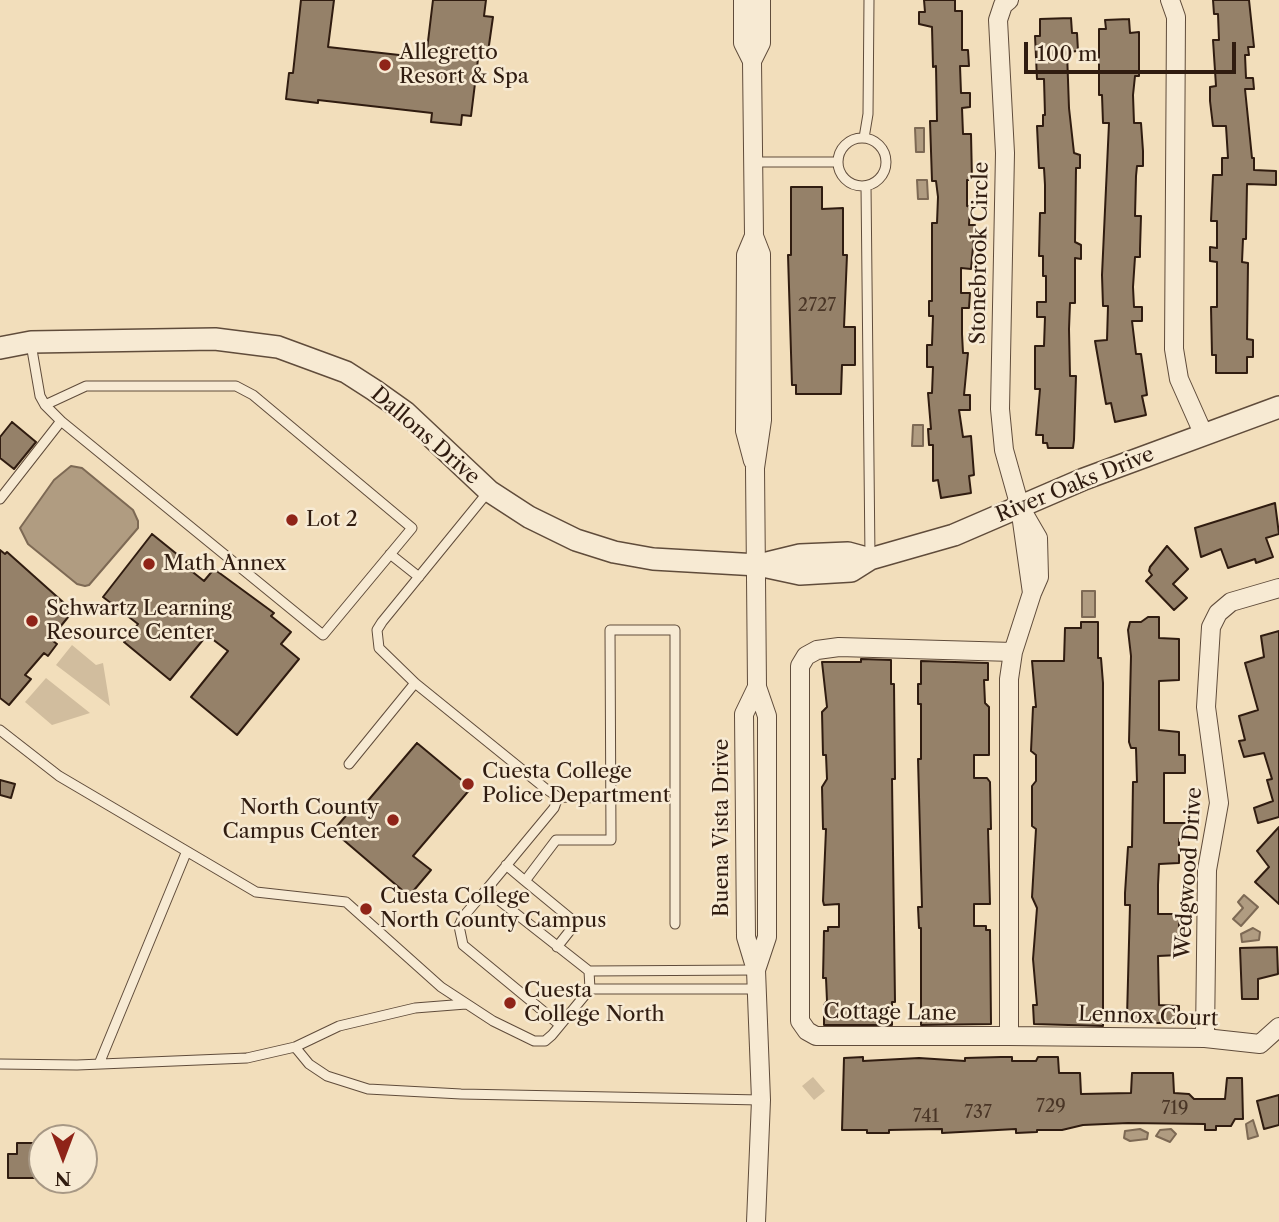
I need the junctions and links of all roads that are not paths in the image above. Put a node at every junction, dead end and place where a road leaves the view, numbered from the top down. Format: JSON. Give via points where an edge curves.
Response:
{"nodes":[{"id":1,"x":743,"y":0,"type":"edge"},
{"id":2,"x":761,"y":0,"type":"edge"},
{"id":3,"x":869,"y":0,"type":"edge"},
{"id":4,"x":1009,"y":0,"type":"edge"},
{"id":5,"x":1170,"y":0,"type":"edge"},
{"id":6,"x":752,"y":61,"type":"junction"},
{"id":7,"x":864,"y":138,"type":"junction"},
{"id":8,"x":754,"y":162,"type":"junction"},
{"id":9,"x":838,"y":162,"type":"junction"},
{"id":10,"x":866,"y":186,"type":"junction"},
{"id":11,"x":31,"y":342,"type":"junction"},
{"id":12,"x":0,"y":348,"type":"edge"},
{"id":13,"x":45,"y":405,"type":"junction"},
{"id":14,"x":1279,"y":407,"type":"edge"},
{"id":15,"x":61,"y":421,"type":"junction"},
{"id":16,"x":1203,"y":433,"type":"junction"},
{"id":17,"x":489,"y":491,"type":"junction"},
{"id":18,"x":0,"y":499,"type":"edge"},
{"id":19,"x":1020,"y":507,"type":"junction"},
{"id":20,"x":390,"y":554,"type":"junction"},
{"id":21,"x":870,"y":559,"type":"junction"},
{"id":22,"x":758,"y":565,"type":"junction"},
{"id":23,"x":419,"y":577,"type":"junction"},
{"id":24,"x":1279,"y":588,"type":"edge"},
{"id":25,"x":1013,"y":652,"type":"junction"},
{"id":26,"x":415,"y":683,"type":"junction"},
{"id":27,"x":0,"y":730,"type":"edge"},
{"id":28,"x":349,"y":764,"type":"dead end"},
{"id":29,"x":558,"y":797,"type":"junction"},
{"id":30,"x":610,"y":798,"type":"junction"},
{"id":31,"x":186,"y":853,"type":"junction"},
{"id":32,"x":506,"y":865,"type":"junction"},
{"id":33,"x":525,"y":881,"type":"junction"},
{"id":34,"x":486,"y":890,"type":"junction"},
{"id":35,"x":675,"y":925,"type":"dead end"},
{"id":36,"x":557,"y":947,"type":"junction"},
{"id":37,"x":756,"y":970,"type":"junction"},
{"id":38,"x":589,"y":971,"type":"junction"},
{"id":39,"x":590,"y":989,"type":"junction"},
{"id":40,"x":756,"y":989,"type":"junction"},
{"id":41,"x":468,"y":1004,"type":"junction"},
{"id":42,"x":559,"y":1025,"type":"junction"},
{"id":43,"x":1279,"y":1027,"type":"edge"},
{"id":44,"x":1009,"y":1036,"type":"junction"},
{"id":45,"x":1205,"y":1038,"type":"junction"},
{"id":46,"x":295,"y":1047,"type":"junction"},
{"id":47,"x":0,"y":1064,"type":"edge"},
{"id":48,"x":99,"y":1064,"type":"junction"},
{"id":49,"x":761,"y":1100,"type":"junction"},
{"id":50,"x":756,"y":1222,"type":"edge"}],
"edges":[{"from":1,"to":6,"type":"street","name":"Buena Vista Drive","via":[[743,43]]},
{"from":2,"to":6,"type":"street","name":"Buena Vista Drive","via":[[761,43]]},
{"from":3,"to":7,"type":"lane"},
{"from":4,"to":19,"type":"street","name":"Stonebrook Circle","via":[[998,20],[1005,153],[1000,409],[1004,450]]},
{"from":5,"to":16,"type":"street","via":[[1176,31],[1174,349],[1179,379]]},
{"from":6,"to":8,"type":"street","name":"Buena Vista Drive"},
{"from":7,"to":9,"type":"lane","via":[[846,144]]},
{"from":7,"to":10,"type":"lane","via":[[882,147],[887,163],[880,178]]},
{"from":8,"to":9,"type":"lane"},
{"from":8,"to":22,"type":"street","name":"Buena Vista Drive","via":[[754,236],[761,254],[762,420],[755,468]]},
{"from":9,"to":10,"type":"lane","via":[[845,179]]},
{"from":10,"to":21,"type":"lane"},
{"from":11,"to":12,"type":"street","name":"Dallons Drive"},
{"from":11,"to":13,"type":"lane"},
{"from":11,"to":17,"type":"street","name":"Dallons Drive","via":[[215,339],[278,347],[312,358],[346,372],[405,412]]},
{"from":13,"to":15,"type":"lane"},
{"from":13,"to":20,"type":"lane","via":[[86,386],[236,386],[412,528]]},
{"from":14,"to":16,"type":"street","name":"River Oaks Drive"},
{"from":15,"to":18,"type":"lane"},
{"from":15,"to":20,"type":"lane","via":[[323,635]]},
{"from":16,"to":19,"type":"street","name":"River Oaks Drive"},
{"from":17,"to":22,"type":"street","name":"Dallons Drive","via":[[576,540],[614,552]]},
{"from":17,"to":23,"type":"lane"},
{"from":19,"to":21,"type":"street","name":"River Oaks Drive","via":[[954,536]]},
{"from":19,"to":25,"type":"street","via":[[1032,593]]},
{"from":20,"to":23,"type":"lane"},
{"from":21,"to":22,"type":"street","name":"River Oaks Drive","via":[[851,571],[824,574],[800,575]]},
{"from":22,"to":37,"type":"street","name":"Buena Vista Drive","via":[[757,687],[744,715],[746,937]]},
{"from":23,"to":26,"type":"lane","via":[[382,622],[377,640],[384,656]]},
{"from":24,"to":45,"type":"street","name":"Wedgwood Drive","via":[[1231,602],[1211,627],[1206,707],[1219,803],[1207,870]]},
{"from":25,"to":44,"type":"street","via":[[1009,680]]},
{"from":25,"to":44,"type":"street","name":"Cottage Lane","via":[[839,647],[817,650],[800,666],[800,1021],[816,1036]]},
{"from":26,"to":28,"type":"lane"},
{"from":26,"to":29,"type":"lane"},
{"from":27,"to":31,"type":"lane","via":[[59,776]]},
{"from":29,"to":30,"type":"lane"},
{"from":29,"to":32,"type":"lane","via":[[554,808]]},
{"from":30,"to":33,"type":"lane","via":[[611,840],[556,840]]},
{"from":30,"to":35,"type":"lane","via":[[610,630],[675,630]]},
{"from":31,"to":41,"type":"lane","via":[[267,895],[346,902],[441,987]]},
{"from":31,"to":48,"type":"lane"},
{"from":32,"to":33,"type":"lane"},
{"from":32,"to":34,"type":"lane"},
{"from":33,"to":36,"type":"lane","via":[[576,923]]},
{"from":34,"to":36,"type":"lane"},
{"from":34,"to":42,"type":"lane","via":[[459,926],[463,945]]},
{"from":36,"to":38,"type":"lane"},
{"from":37,"to":38,"type":"lane"},
{"from":37,"to":40,"type":"street","name":"Buena Vista Drive"},
{"from":38,"to":39,"type":"lane"},
{"from":39,"to":40,"type":"lane"},
{"from":39,"to":42,"type":"lane"},
{"from":40,"to":49,"type":"street","name":"Buena Vista Drive"},
{"from":41,"to":42,"type":"lane","via":[[534,1041],[545,1041]]},
{"from":41,"to":46,"type":"lane","via":[[415,1008],[339,1026]]},
{"from":43,"to":45,"type":"street","name":"Lennox Court","via":[[1260,1044]]},
{"from":44,"to":45,"type":"street","name":"Lennox Court"},
{"from":46,"to":48,"type":"lane","via":[[247,1058]]},
{"from":46,"to":49,"type":"lane","via":[[327,1076],[368,1089]]},
{"from":47,"to":48,"type":"lane"},
{"from":49,"to":50,"type":"street","name":"Buena Vista Drive"}]}
